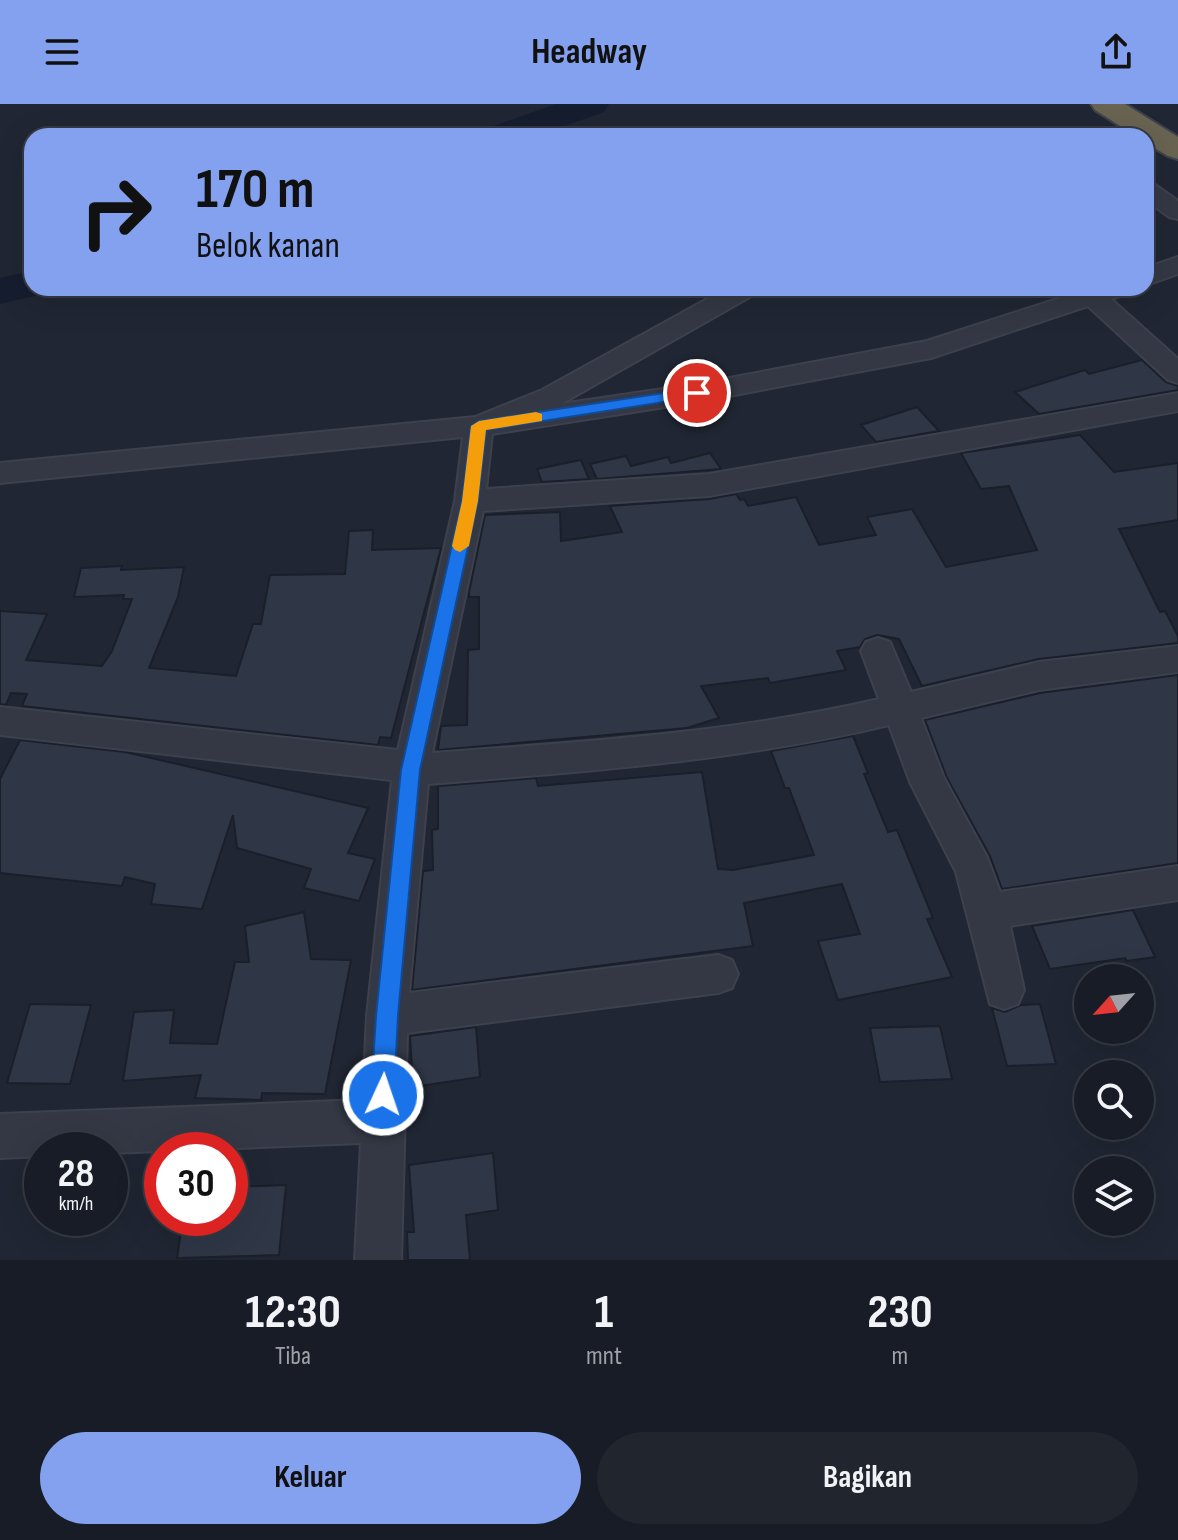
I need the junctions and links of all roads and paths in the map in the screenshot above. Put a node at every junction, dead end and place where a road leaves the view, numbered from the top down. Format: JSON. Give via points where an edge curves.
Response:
{"nodes":[{"id":1,"x":1105,"y":104,"type":"edge"},
{"id":2,"x":1143,"y":128,"type":"edge"},
{"id":3,"x":1154,"y":135,"type":"edge"},
{"id":4,"x":1178,"y":150,"type":"edge"},
{"id":5,"x":1154,"y":195,"type":"edge"},
{"id":6,"x":1178,"y":212,"type":"edge"},
{"id":7,"x":1178,"y":265,"type":"edge"},
{"id":8,"x":1154,"y":274,"type":"edge"},
{"id":9,"x":732,"y":296,"type":"edge"},
{"id":10,"x":1094,"y":296,"type":"edge"},
{"id":11,"x":1110,"y":296,"type":"edge"},
{"id":12,"x":1178,"y":374,"type":"edge"},
{"id":13,"x":1178,"y":402,"type":"edge"},
{"id":14,"x":479,"y":426,"type":"junction"},
{"id":15,"x":0,"y":473,"type":"edge"},
{"id":16,"x":470,"y":501,"type":"junction"},
{"id":17,"x":878,"y":651,"type":"dead end"},
{"id":18,"x":1178,"y":659,"type":"edge"},
{"id":19,"x":898,"y":710,"type":"junction"},
{"id":20,"x":0,"y":721,"type":"edge"},
{"id":21,"x":411,"y":768,"type":"junction"},
{"id":22,"x":1178,"y":883,"type":"edge"},
{"id":23,"x":987,"y":912,"type":"junction"},
{"id":24,"x":718,"y":974,"type":"dead end"},
{"id":25,"x":1004,"y":990,"type":"dead end"},
{"id":26,"x":387,"y":1016,"type":"junction"},
{"id":27,"x":381,"y":1121,"type":"junction"},
{"id":28,"x":0,"y":1136,"type":"edge"},
{"id":29,"x":378,"y":1260,"type":"edge"}],
"edges":[{"from":1,"to":2,"type":"highway"},
{"from":3,"to":4,"type":"highway"},
{"from":5,"to":6,"type":"street"},
{"from":7,"to":8,"type":"street"},
{"from":9,"to":14,"type":"street","via":[[552,397]]},
{"from":10,"to":14,"type":"street","via":[[931,349],[697,393]]},
{"from":11,"to":12,"type":"street"},
{"from":13,"to":16,"type":"street","via":[[709,485]]},
{"from":14,"to":15,"type":"street"},
{"from":14,"to":16,"type":"street"},
{"from":16,"to":21,"type":"street"},
{"from":17,"to":19,"type":"street"},
{"from":18,"to":19,"type":"street","via":[[1039,676]]},
{"from":19,"to":21,"type":"street","via":[[808,730],[676,747]]},
{"from":19,"to":23,"type":"street","via":[[974,869]]},
{"from":20,"to":21,"type":"street"},
{"from":21,"to":26,"type":"street"},
{"from":22,"to":23,"type":"street"},
{"from":23,"to":25,"type":"street"},
{"from":24,"to":26,"type":"street"},
{"from":26,"to":27,"type":"street"},
{"from":27,"to":28,"type":"street"},
{"from":27,"to":29,"type":"street"}]}
